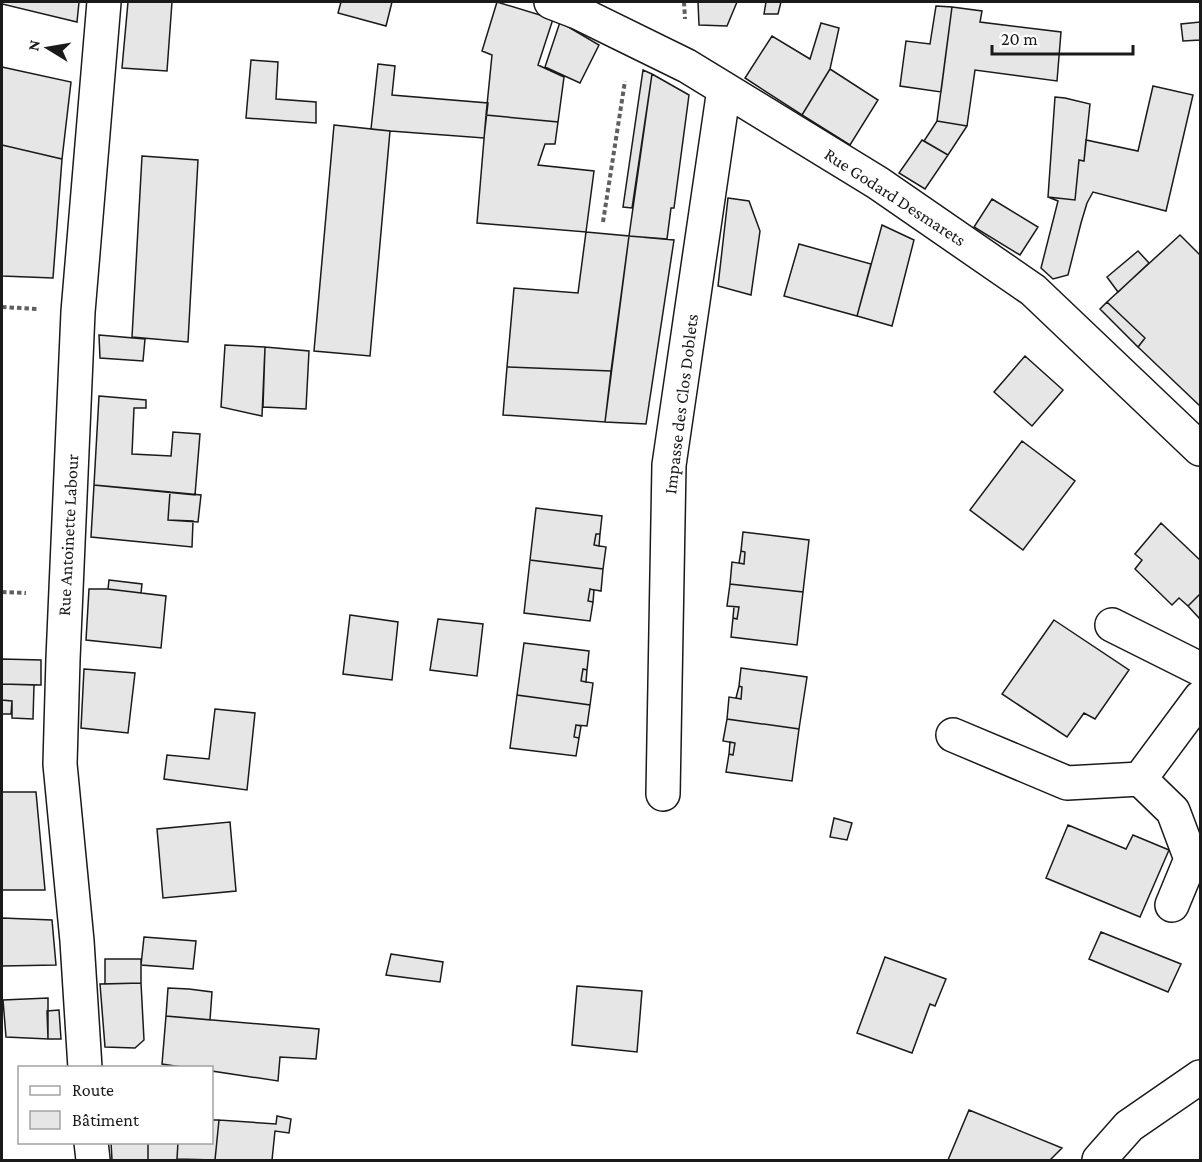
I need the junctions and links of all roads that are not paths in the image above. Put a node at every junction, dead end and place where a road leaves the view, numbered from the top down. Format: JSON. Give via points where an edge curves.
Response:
{"nodes":[{"id":1,"x":104,"y":2,"type":"edge"},
{"id":2,"x":551,"y":2,"type":"edge"},
{"id":3,"x":724,"y":89,"type":"junction"},
{"id":4,"x":1200,"y":449,"type":"edge"},
{"id":5,"x":1112,"y":625,"type":"dead end"},
{"id":6,"x":1200,"y":669,"type":"edge"},
{"id":7,"x":1200,"y":698,"type":"edge"},
{"id":8,"x":953,"y":735,"type":"dead end"},
{"id":9,"x":1140,"y":779,"type":"junction"},
{"id":10,"x":663,"y":794,"type":"dead end"},
{"id":11,"x":1172,"y":904,"type":"dead end"},
{"id":12,"x":85,"y":1066,"type":"edge"},
{"id":13,"x":1200,"y":1077,"type":"edge"},
{"id":14,"x":91,"y":1144,"type":"edge"},
{"id":15,"x":93,"y":1161,"type":"edge"},
{"id":16,"x":1099,"y":1161,"type":"edge"}],
"edges":[{"from":1,"to":12,"type":"street","name":"Rue Antoinette Labour","via":[[78,312],[60,764]]},
{"from":2,"to":3,"type":"street","name":"Rue Godard Desmarets","via":[[687,66]]},
{"from":3,"to":4,"type":"street","name":"Rue Godard Desmarets","via":[[878,183],[1034,290]]},
{"from":3,"to":10,"type":"street","name":"Impasse des Clos Doblets","via":[[669,465]]},
{"from":5,"to":6,"type":"street"},
{"from":7,"to":9,"type":"street"},
{"from":8,"to":9,"type":"street","via":[[1067,783]]},
{"from":9,"to":11,"type":"street","via":[[1173,810],[1191,859]]},
{"from":13,"to":16,"type":"street","via":[[1129,1126]]},
{"from":14,"to":15,"type":"street"}]}
